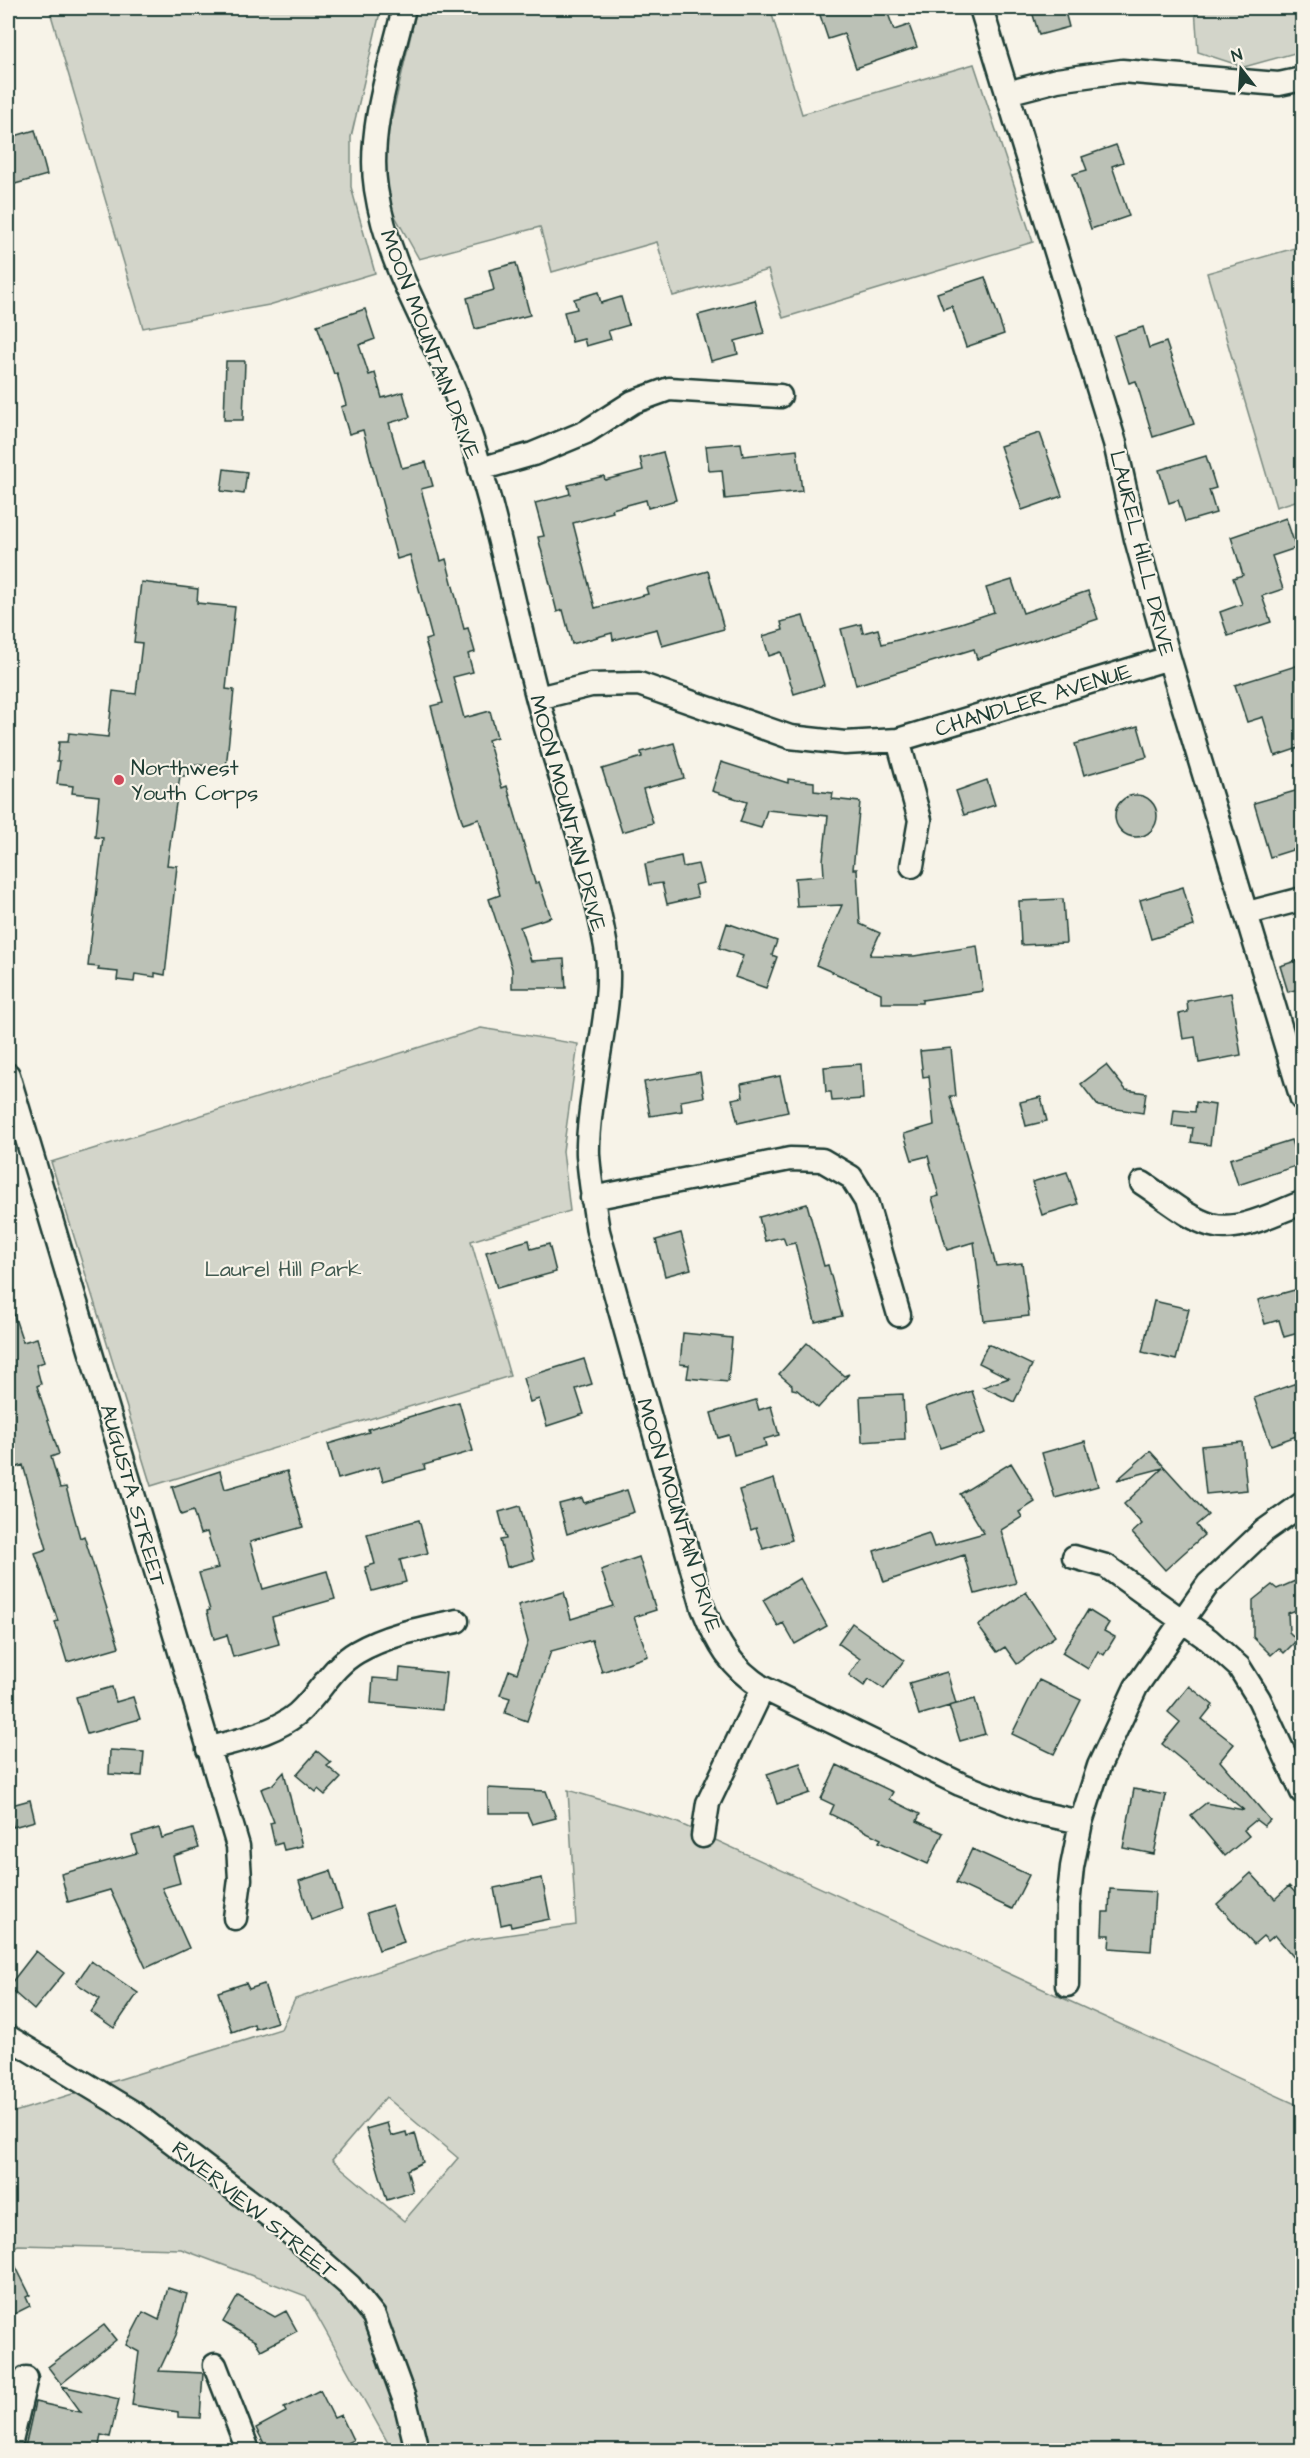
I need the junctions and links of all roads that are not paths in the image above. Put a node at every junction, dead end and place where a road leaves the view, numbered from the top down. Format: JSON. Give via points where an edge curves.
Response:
{"nodes":[{"id":1,"x":404,"y":8,"type":"edge"},
{"id":2,"x":981,"y":8,"type":"edge"},
{"id":3,"x":1302,"y":79,"type":"edge"},
{"id":4,"x":1007,"y":93,"type":"junction"},
{"id":5,"x":780,"y":396,"type":"dead end"},
{"id":6,"x":480,"y":469,"type":"junction"},
{"id":7,"x":1169,"y":658,"type":"junction"},
{"id":8,"x":538,"y":698,"type":"junction"},
{"id":9,"x":898,"y":740,"type":"junction"},
{"id":10,"x":912,"y":866,"type":"dead end"},
{"id":11,"x":1302,"y":899,"type":"edge"},
{"id":12,"x":1248,"y":912,"type":"junction"},
{"id":13,"x":8,"y":1077,"type":"edge"},
{"id":14,"x":1302,"y":1099,"type":"edge"},
{"id":15,"x":1143,"y":1183,"type":"dead end"},
{"id":16,"x":592,"y":1198,"type":"junction"},
{"id":17,"x":1302,"y":1203,"type":"edge"},
{"id":18,"x":899,"y":1315,"type":"dead end"},
{"id":19,"x":1302,"y":1504,"type":"edge"},
{"id":20,"x":1074,"y":1557,"type":"dead end"},
{"id":21,"x":458,"y":1621,"type":"dead end"},
{"id":22,"x":1181,"y":1622,"type":"junction"},
{"id":23,"x":763,"y":1688,"type":"junction"},
{"id":24,"x":208,"y":1749,"type":"junction"},
{"id":25,"x":1302,"y":1792,"type":"edge"},
{"id":26,"x":1081,"y":1822,"type":"junction"},
{"id":27,"x":703,"y":1836,"type":"dead end"},
{"id":28,"x":235,"y":1918,"type":"dead end"},
{"id":29,"x":1067,"y":1985,"type":"dead end"},
{"id":30,"x":8,"y":2037,"type":"edge"},
{"id":31,"x":215,"y":2365,"type":"dead end"},
{"id":32,"x":26,"y":2378,"type":"dead end"},
{"id":33,"x":9,"y":2451,"type":"edge"},
{"id":34,"x":248,"y":2451,"type":"edge"},
{"id":35,"x":417,"y":2451,"type":"edge"}],
"edges":[{"from":1,"to":6,"type":"street","name":"MOON MOUNTAIN DRIVE","via":[[375,134],[375,186],[401,279],[455,394]]},
{"from":2,"to":4,"type":"street","name":"LAUREL HILL DRIVE"},
{"from":3,"to":4,"type":"street","via":[[1279,84],[1122,71],[1057,80]]},
{"from":4,"to":7,"type":"street","name":"LAUREL HILL DRIVE","via":[[1115,443],[1136,539]]},
{"from":5,"to":6,"type":"street","name":"MOON MOUNTAIN DRIVE","via":[[669,389],[633,402],[586,432],[533,454]]},
{"from":6,"to":8,"type":"street","name":"MOON MOUNTAIN DRIVE"},
{"from":7,"to":9,"type":"street","name":"CHANDLER AVENUE"},
{"from":7,"to":12,"type":"street","name":"LAUREL HILL DRIVE"},
{"from":8,"to":9,"type":"street","name":"CHANDLER AVENUE","via":[[591,686],[639,684],[790,737],[845,743]]},
{"from":8,"to":16,"type":"street","name":"MOON MOUNTAIN DRIVE","via":[[592,884],[606,951],[606,1005],[588,1152]]},
{"from":9,"to":10,"type":"street","via":[[920,820]]},
{"from":11,"to":12,"type":"street"},
{"from":12,"to":14,"type":"street","name":"LAUREL HILL DRIVE"},
{"from":13,"to":24,"type":"street","name":"AUGUSTA STREET"},
{"from":15,"to":17,"type":"street","via":[[1198,1220],[1214,1226],[1240,1225]]},
{"from":16,"to":18,"type":"street","via":[[790,1159],[822,1160],[851,1177],[866,1201]]},
{"from":16,"to":23,"type":"street","name":"MOON MOUNTAIN DRIVE","via":[[703,1608],[728,1657],[744,1676]]},
{"from":19,"to":22,"type":"street","via":[[1264,1531],[1208,1584]]},
{"from":20,"to":22,"type":"street","via":[[1106,1566]]},
{"from":21,"to":24,"type":"street","via":[[414,1630],[356,1652],[334,1669],[297,1714],[269,1731]]},
{"from":22,"to":25,"type":"street","via":[[1209,1640],[1239,1668]]},
{"from":22,"to":26,"type":"street","via":[[1136,1687],[1099,1766]]},
{"from":23,"to":26,"type":"street","name":"MOON MOUNTAIN DRIVE","via":[[960,1784],[1028,1811]]},
{"from":23,"to":27,"type":"street","via":[[708,1803]]},
{"from":24,"to":28,"type":"street","name":"AUGUSTA STREET","via":[[238,1846],[240,1879]]},
{"from":26,"to":29,"type":"street","via":[[1068,1905]]},
{"from":30,"to":35,"type":"street","name":"RIVERVIEW STREET","via":[[134,2114],[280,2224],[350,2286],[374,2316],[405,2401]]},
{"from":31,"to":34,"type":"street"},
{"from":32,"to":33,"type":"street"}]}
